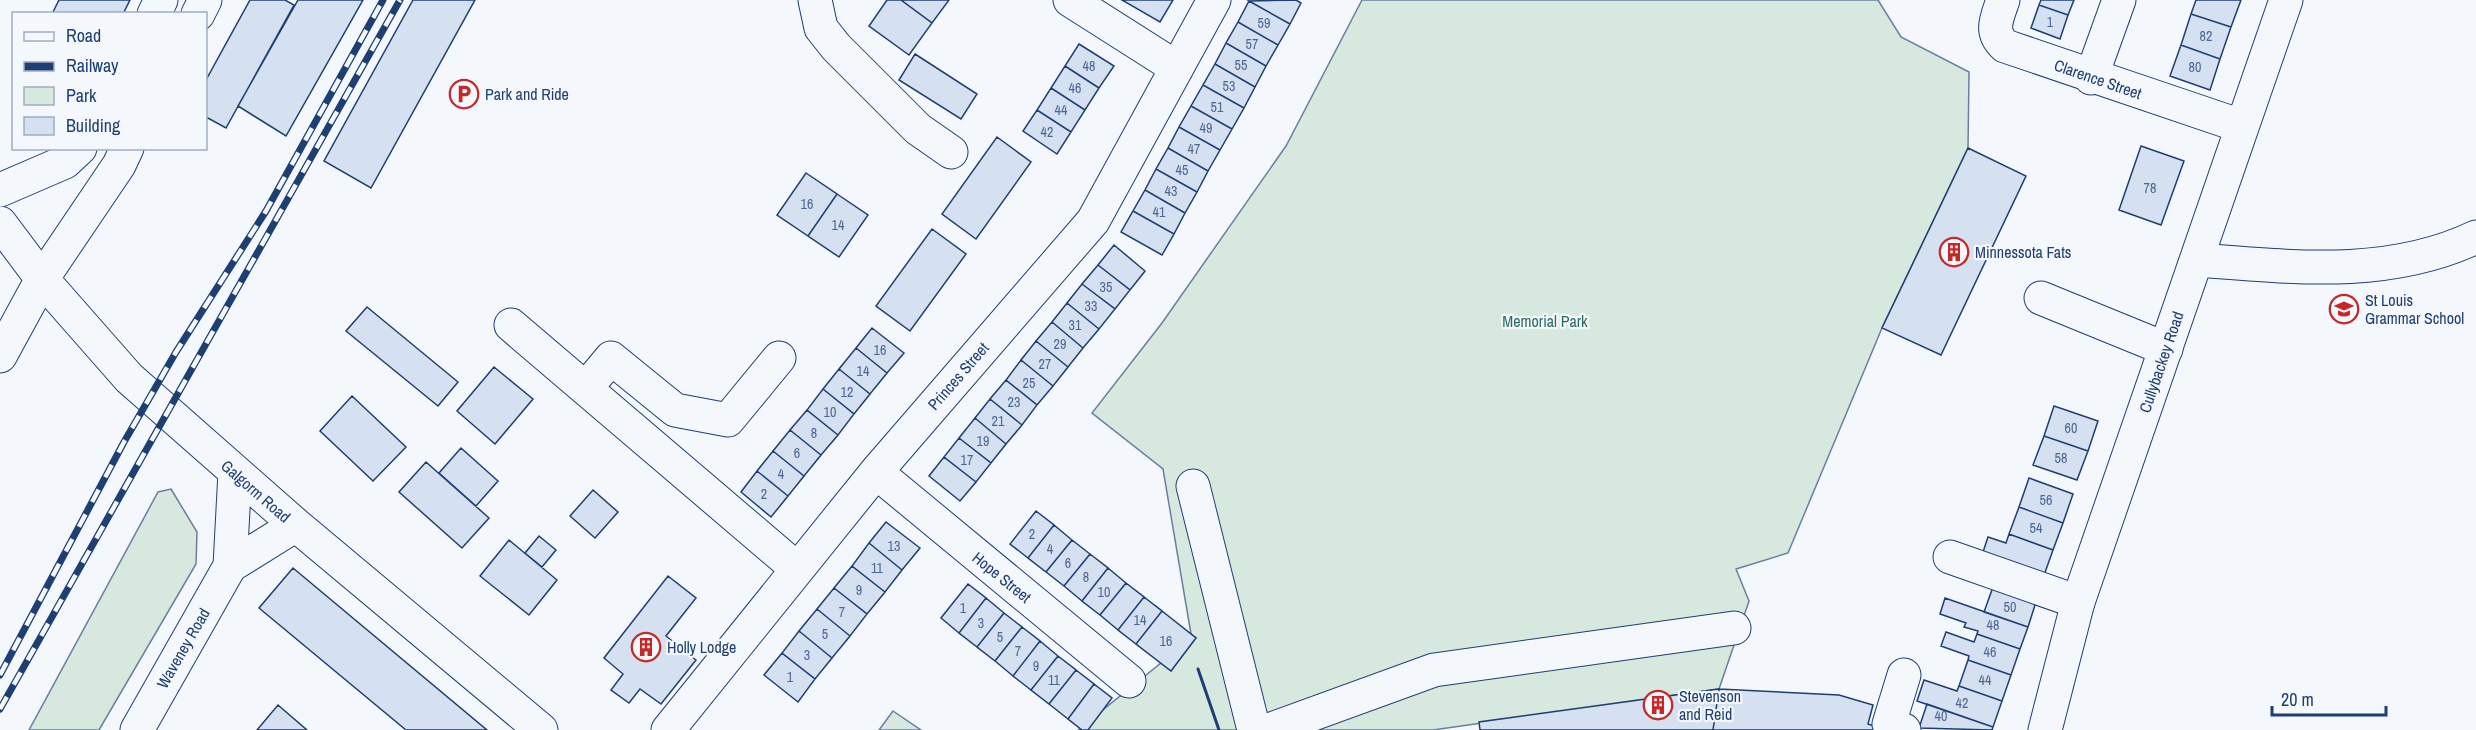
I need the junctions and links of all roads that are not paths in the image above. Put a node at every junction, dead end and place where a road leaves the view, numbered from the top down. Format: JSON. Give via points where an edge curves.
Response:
{"nodes":[{"id":1,"x":815,"y":0,"type":"edge"},
{"id":2,"x":1070,"y":0,"type":"edge"},
{"id":3,"x":1214,"y":0,"type":"edge"},
{"id":4,"x":2003,"y":0,"type":"edge"},
{"id":5,"x":2119,"y":0,"type":"edge"},
{"id":6,"x":2286,"y":0,"type":"edge"},
{"id":7,"x":1177,"y":68,"type":"junction"},
{"id":8,"x":2091,"y":78,"type":"junction"},
{"id":9,"x":2241,"y":126,"type":"junction"},
{"id":10,"x":78,"y":150,"type":"edge"},
{"id":11,"x":126,"y":150,"type":"edge"},
{"id":12,"x":951,"y":152,"type":"dead end"},
{"id":13,"x":0,"y":190,"type":"edge"},
{"id":14,"x":0,"y":223,"type":"edge"},
{"id":15,"x":2476,"y":237,"type":"edge"},
{"id":16,"x":2197,"y":260,"type":"junction"},
{"id":17,"x":42,"y":279,"type":"junction"},
{"id":18,"x":2041,"y":298,"type":"dead end"},
{"id":19,"x":511,"y":325,"type":"dead end"},
{"id":20,"x":2166,"y":349,"type":"junction"},
{"id":21,"x":0,"y":356,"type":"edge"},
{"id":22,"x":779,"y":358,"type":"dead end"},
{"id":23,"x":586,"y":388,"type":"junction"},
{"id":24,"x":876,"y":471,"type":"junction"},
{"id":25,"x":235,"y":472,"type":"junction"},
{"id":26,"x":1193,"y":486,"type":"dead end"},
{"id":27,"x":296,"y":525,"type":"junction"},
{"id":28,"x":1950,"y":557,"type":"dead end"},
{"id":29,"x":230,"y":566,"type":"junction"},
{"id":30,"x":796,"y":568,"type":"junction"},
{"id":31,"x":2078,"y":602,"type":"junction"},
{"id":32,"x":1734,"y":628,"type":"dead end"},
{"id":33,"x":1904,"y":675,"type":"dead end"},
{"id":34,"x":1129,"y":681,"type":"dead end"},
{"id":35,"x":2046,"y":729,"type":"edge"},
{"id":36,"x":137,"y":730,"type":"edge"},
{"id":37,"x":541,"y":730,"type":"edge"},
{"id":38,"x":668,"y":730,"type":"edge"},
{"id":39,"x":1254,"y":730,"type":"edge"},
{"id":40,"x":1269,"y":730,"type":"edge"},
{"id":41,"x":1904,"y":730,"type":"edge"}],
"edges":[{"from":1,"to":12,"type":"street","via":[[818,21],[831,42],[918,129]]},
{"from":2,"to":7,"type":"street"},
{"from":3,"to":7,"type":"street","name":"Princes Street"},
{"from":4,"to":8,"type":"street","name":"Clarence Street","via":[[1995,24],[1999,41]]},
{"from":5,"to":8,"type":"street"},
{"from":6,"to":9,"type":"street","name":"Cullybackey Road"},
{"from":7,"to":24,"type":"street","name":"Princes Street","via":[[1093,221]]},
{"from":8,"to":9,"type":"street","name":"Clarence Street"},
{"from":9,"to":16,"type":"street","name":"Cullybackey Road"},
{"from":10,"to":13,"type":"street","via":[[65,162]]},
{"from":11,"to":17,"type":"street"},
{"from":14,"to":17,"type":"street","name":"Galgorm Road"},
{"from":15,"to":16,"type":"street","via":[[2422,256],[2349,268]]},
{"from":16,"to":20,"type":"street","name":"Cullybackey Road"},
{"from":17,"to":21,"type":"street"},
{"from":17,"to":25,"type":"street","name":"Galgorm Road","via":[[129,378]]},
{"from":18,"to":20,"type":"street"},
{"from":19,"to":23,"type":"street"},
{"from":20,"to":31,"type":"street","name":"Cullybackey Road"},
{"from":22,"to":23,"type":"street","via":[[728,420],[675,410],[611,358]]},
{"from":23,"to":30,"type":"street"},
{"from":24,"to":30,"type":"street","name":"Princes Street"},
{"from":24,"to":34,"type":"street","name":"Hope Street"},
{"from":25,"to":27,"type":"street","name":"Galgorm Road"},
{"from":25,"to":29,"type":"street","name":"Waveney Road"},
{"from":26,"to":39,"type":"street"},
{"from":27,"to":29,"type":"street","name":"Waveney Road"},
{"from":27,"to":37,"type":"street","name":"Galgorm Road"},
{"from":28,"to":31,"type":"street"},
{"from":29,"to":36,"type":"street","name":"Waveney Road"},
{"from":30,"to":38,"type":"street","name":"Princes Street"},
{"from":31,"to":35,"type":"street","name":"Cullybackey Road"},
{"from":32,"to":40,"type":"street","via":[[1434,670]]},
{"from":33,"to":41,"type":"street","via":[[1890,724]]}]}
